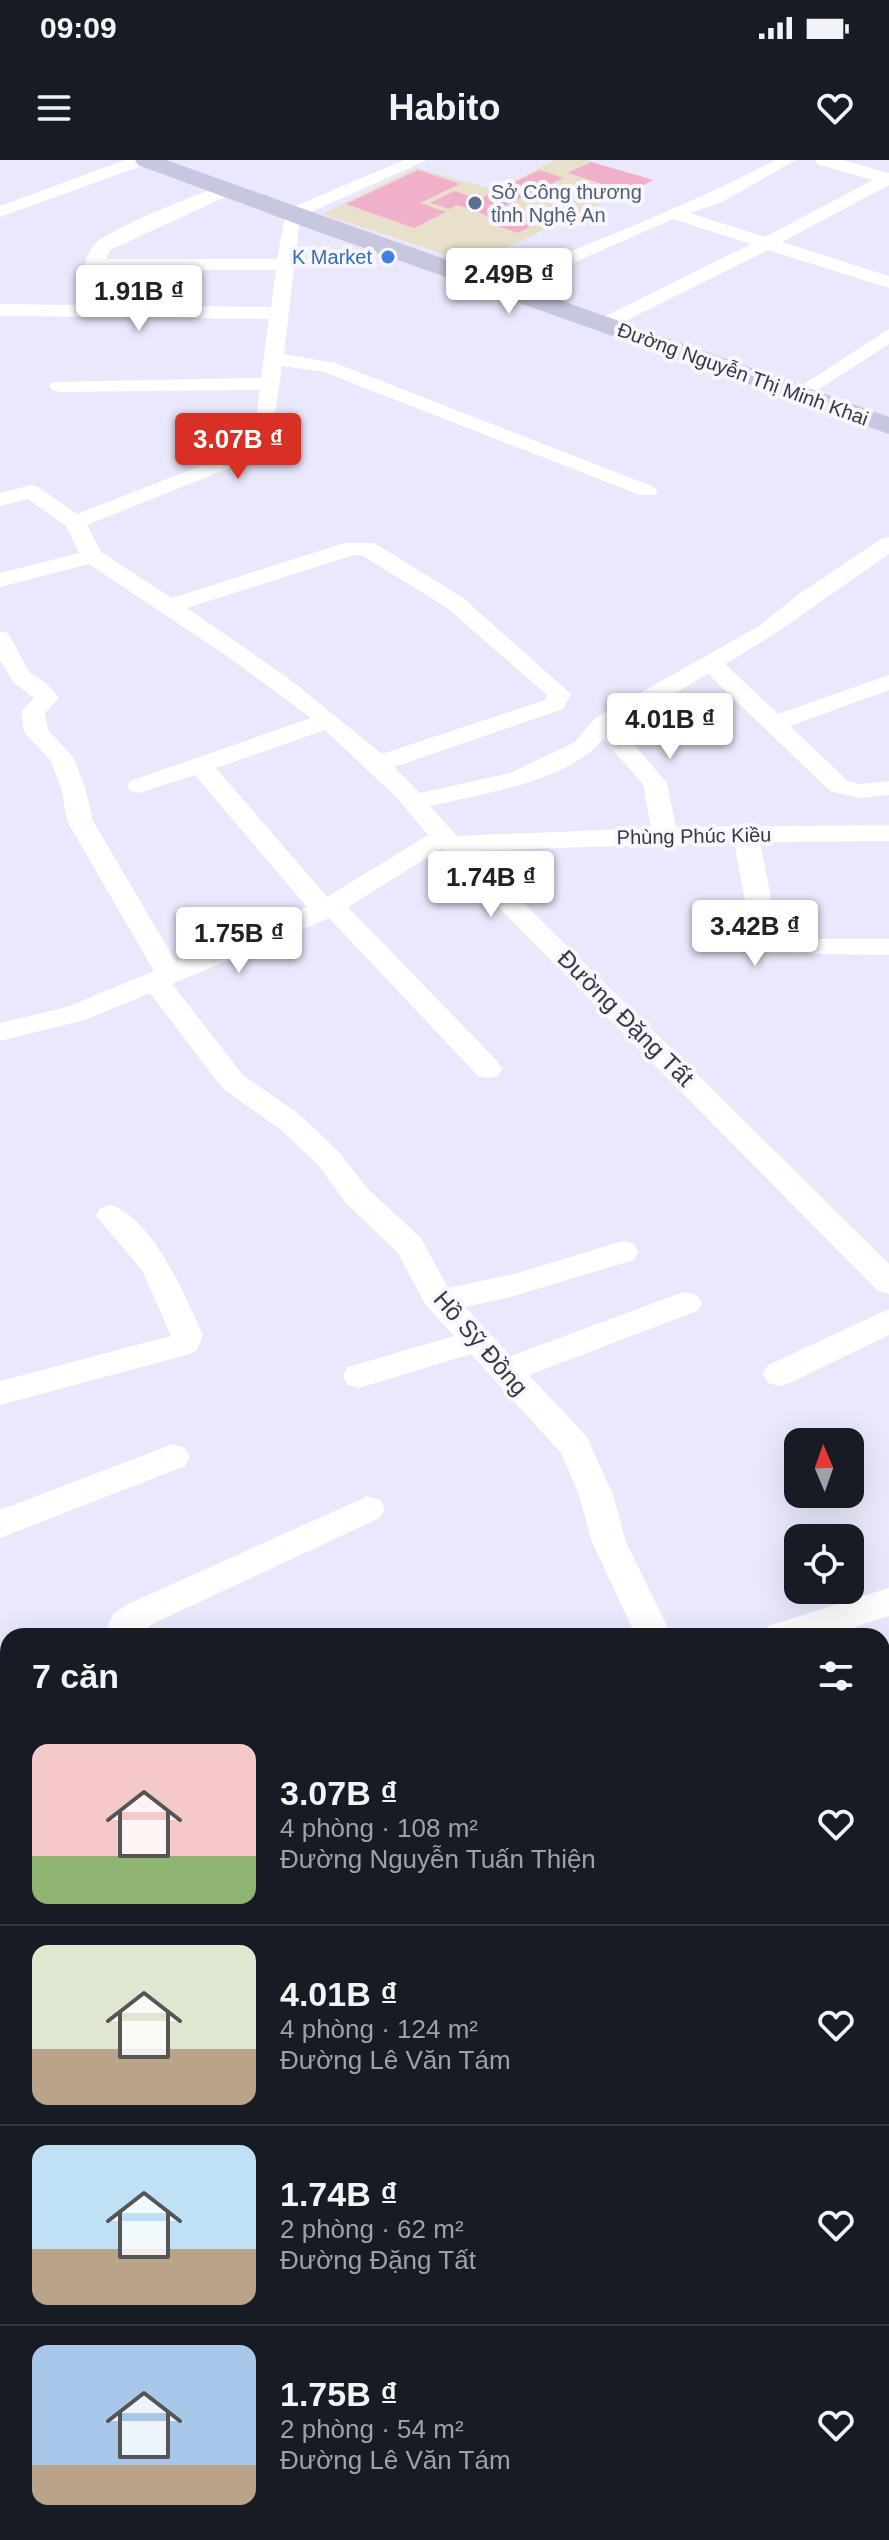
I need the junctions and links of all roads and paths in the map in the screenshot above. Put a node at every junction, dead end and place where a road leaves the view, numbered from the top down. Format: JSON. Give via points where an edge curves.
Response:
{"nodes":[{"id":1,"x":144,"y":160,"type":"edge"},
{"id":2,"x":419,"y":160,"type":"edge"},
{"id":3,"x":788,"y":160,"type":"edge"},
{"id":4,"x":823,"y":160,"type":"edge"},
{"id":5,"x":750,"y":163,"type":"dead end"},
{"id":6,"x":771,"y":169,"type":"junction"},
{"id":7,"x":851,"y":169,"type":"junction"},
{"id":8,"x":889,"y":169,"type":"edge"},
{"id":9,"x":889,"y":179,"type":"edge"},
{"id":10,"x":226,"y":190,"type":"junction"},
{"id":11,"x":0,"y":212,"type":"edge"},
{"id":12,"x":672,"y":213,"type":"junction"},
{"id":13,"x":292,"y":214,"type":"junction"},
{"id":14,"x":768,"y":243,"type":"junction"},
{"id":15,"x":286,"y":264,"type":"junction"},
{"id":16,"x":95,"y":265,"type":"junction"},
{"id":17,"x":889,"y":282,"type":"edge"},
{"id":18,"x":500,"y":288,"type":"junction"},
{"id":19,"x":0,"y":310,"type":"edge"},
{"id":20,"x":87,"y":311,"type":"junction"},
{"id":21,"x":279,"y":313,"type":"junction"},
{"id":22,"x":604,"y":324,"type":"junction"},
{"id":23,"x":889,"y":335,"type":"edge"},
{"id":24,"x":275,"y":359,"type":"junction"},
{"id":25,"x":271,"y":384,"type":"junction"},
{"id":26,"x":59,"y":386,"type":"dead end"},
{"id":27,"x":800,"y":393,"type":"junction"},
{"id":28,"x":889,"y":426,"type":"edge"},
{"id":29,"x":647,"y":491,"type":"dead end"},
{"id":30,"x":0,"y":500,"type":"edge"},
{"id":31,"x":75,"y":522,"type":"junction"},
{"id":32,"x":889,"y":544,"type":"edge"},
{"id":33,"x":92,"y":556,"type":"junction"},
{"id":34,"x":0,"y":580,"type":"edge"},
{"id":35,"x":168,"y":607,"type":"junction"},
{"id":36,"x":0,"y":638,"type":"edge"},
{"id":37,"x":710,"y":663,"type":"junction"},
{"id":38,"x":889,"y":682,"type":"edge"},
{"id":39,"x":326,"y":721,"type":"junction"},
{"id":40,"x":603,"y":724,"type":"junction"},
{"id":41,"x":773,"y":724,"type":"junction"},
{"id":42,"x":378,"y":764,"type":"junction"},
{"id":43,"x":201,"y":766,"type":"junction"},
{"id":44,"x":139,"y":786,"type":"dead end"},
{"id":45,"x":889,"y":788,"type":"edge"},
{"id":46,"x":417,"y":801,"type":"junction"},
{"id":47,"x":889,"y":833,"type":"edge"},
{"id":48,"x":665,"y":835,"type":"junction"},
{"id":49,"x":746,"y":836,"type":"junction"},
{"id":50,"x":447,"y":840,"type":"junction"},
{"id":51,"x":328,"y":908,"type":"junction"},
{"id":52,"x":889,"y":947,"type":"edge"},
{"id":53,"x":163,"y":979,"type":"junction"},
{"id":54,"x":0,"y":1032,"type":"edge"},
{"id":55,"x":488,"y":1069,"type":"dead end"},
{"id":56,"x":111,"y":1216,"type":"dead end"},
{"id":57,"x":623,"y":1252,"type":"dead end"},
{"id":58,"x":889,"y":1283,"type":"edge"},
{"id":59,"x":441,"y":1301,"type":"junction"},
{"id":60,"x":686,"y":1303,"type":"dead end"},
{"id":61,"x":889,"y":1321,"type":"edge"},
{"id":62,"x":479,"y":1340,"type":"junction"},
{"id":63,"x":505,"y":1371,"type":"junction"},
{"id":64,"x":779,"y":1374,"type":"dead end"},
{"id":65,"x":359,"y":1376,"type":"dead end"},
{"id":66,"x":0,"y":1393,"type":"edge"},
{"id":67,"x":173,"y":1457,"type":"dead end"},
{"id":68,"x":368,"y":1509,"type":"dead end"},
{"id":69,"x":0,"y":1524,"type":"edge"},
{"id":70,"x":889,"y":1602,"type":"edge"},
{"id":71,"x":125,"y":1628,"type":"edge"},
{"id":72,"x":650,"y":1628,"type":"edge"},
{"id":73,"x":806,"y":1628,"type":"edge"}],
"edges":[{"from":1,"to":10,"type":"main road","name":"Đường Nguyễn Thị Minh Khai"},
{"from":1,"to":11,"type":"street"},
{"from":2,"to":13,"type":"street"},
{"from":3,"to":6,"type":"street"},
{"from":4,"to":7,"type":"street"},
{"from":5,"to":6,"type":"street"},
{"from":6,"to":12,"type":"street","via":[[716,198]]},
{"from":7,"to":8,"type":"street"},
{"from":7,"to":9,"type":"street"},
{"from":9,"to":14,"type":"street"},
{"from":10,"to":13,"type":"main road","name":"Đường Nguyễn Thị Minh Khai"},
{"from":10,"to":16,"type":"street","via":[[116,238],[102,247]]},
{"from":12,"to":14,"type":"street"},
{"from":12,"to":18,"type":"street"},
{"from":13,"to":15,"type":"street"},
{"from":13,"to":18,"type":"main road","name":"Đường Nguyễn Thị Minh Khai"},
{"from":14,"to":17,"type":"street"},
{"from":14,"to":22,"type":"street"},
{"from":15,"to":16,"type":"street"},
{"from":15,"to":21,"type":"street"},
{"from":16,"to":20,"type":"street"},
{"from":18,"to":22,"type":"main road","name":"Đường Nguyễn Thị Minh Khai"},
{"from":19,"to":20,"type":"street"},
{"from":20,"to":21,"type":"street"},
{"from":21,"to":24,"type":"street"},
{"from":22,"to":27,"type":"main road","name":"Đường Nguyễn Thị Minh Khai"},
{"from":23,"to":27,"type":"street"},
{"from":24,"to":25,"type":"street"},
{"from":24,"to":29,"type":"street","via":[[328,367]]},
{"from":25,"to":26,"type":"street"},
{"from":25,"to":31,"type":"street","via":[[263,442],[220,465]]},
{"from":27,"to":28,"type":"main road","name":"Đường Nguyễn Thị Minh Khai"},
{"from":30,"to":31,"type":"street","via":[[31,491]]},
{"from":31,"to":33,"type":"street"},
{"from":32,"to":37,"type":"street","via":[[767,631]]},
{"from":33,"to":34,"type":"street"},
{"from":33,"to":35,"type":"street","name":"Đường Đặng Tất"},
{"from":35,"to":39,"type":"street","name":"Đường Đặng Tất","via":[[241,652]]},
{"from":35,"to":42,"type":"street","via":[[366,548],[461,607],[559,694],[555,704]]},
{"from":36,"to":53,"type":"street","name":"Hồ Sỹ Đồng","via":[[21,677],[47,698],[33,712],[36,732],[61,757],[80,821]]},
{"from":37,"to":40,"type":"street"},
{"from":37,"to":41,"type":"street"},
{"from":38,"to":41,"type":"street"},
{"from":39,"to":42,"type":"street","name":"Đường Đặng Tất"},
{"from":39,"to":43,"type":"street"},
{"from":40,"to":46,"type":"street","via":[[584,747],[518,779]]},
{"from":40,"to":48,"type":"street","via":[[655,783]]},
{"from":41,"to":45,"type":"street","via":[[839,786],[859,791]]},
{"from":42,"to":46,"type":"street","name":"Đường Đặng Tất"},
{"from":43,"to":44,"type":"street"},
{"from":43,"to":51,"type":"street"},
{"from":46,"to":50,"type":"street","name":"Đường Đặng Tất"},
{"from":47,"to":49,"type":"street","name":"Phùng Phúc Kiều"},
{"from":48,"to":49,"type":"street","name":"Phùng Phúc Kiều"},
{"from":48,"to":50,"type":"street","name":"Phùng Phúc Kiều"},
{"from":49,"to":52,"type":"street","via":[[770,947]]},
{"from":50,"to":51,"type":"street"},
{"from":50,"to":58,"type":"street","name":"Đường Đặng Tất"},
{"from":51,"to":53,"type":"street"},
{"from":51,"to":55,"type":"street"},
{"from":53,"to":54,"type":"street","via":[[75,1014]]},
{"from":53,"to":59,"type":"street","name":"Hồ Sỹ Đồng","via":[[233,1082],[290,1122],[329,1159],[356,1195],[410,1246]]},
{"from":56,"to":66,"type":"street","via":[[155,1264],[186,1342]]},
{"from":57,"to":59,"type":"street"},
{"from":59,"to":62,"type":"street","name":"Hồ Sỹ Đồng"},
{"from":60,"to":63,"type":"street"},
{"from":61,"to":64,"type":"street"},
{"from":62,"to":63,"type":"street","name":"Hồ Sỹ Đồng"},
{"from":62,"to":65,"type":"street"},
{"from":63,"to":72,"type":"street","name":"Hồ Sỹ Đồng","via":[[575,1446],[609,1542]]},
{"from":67,"to":69,"type":"street"},
{"from":68,"to":71,"type":"street","via":[[140,1614]]},
{"from":70,"to":73,"type":"street"}]}
